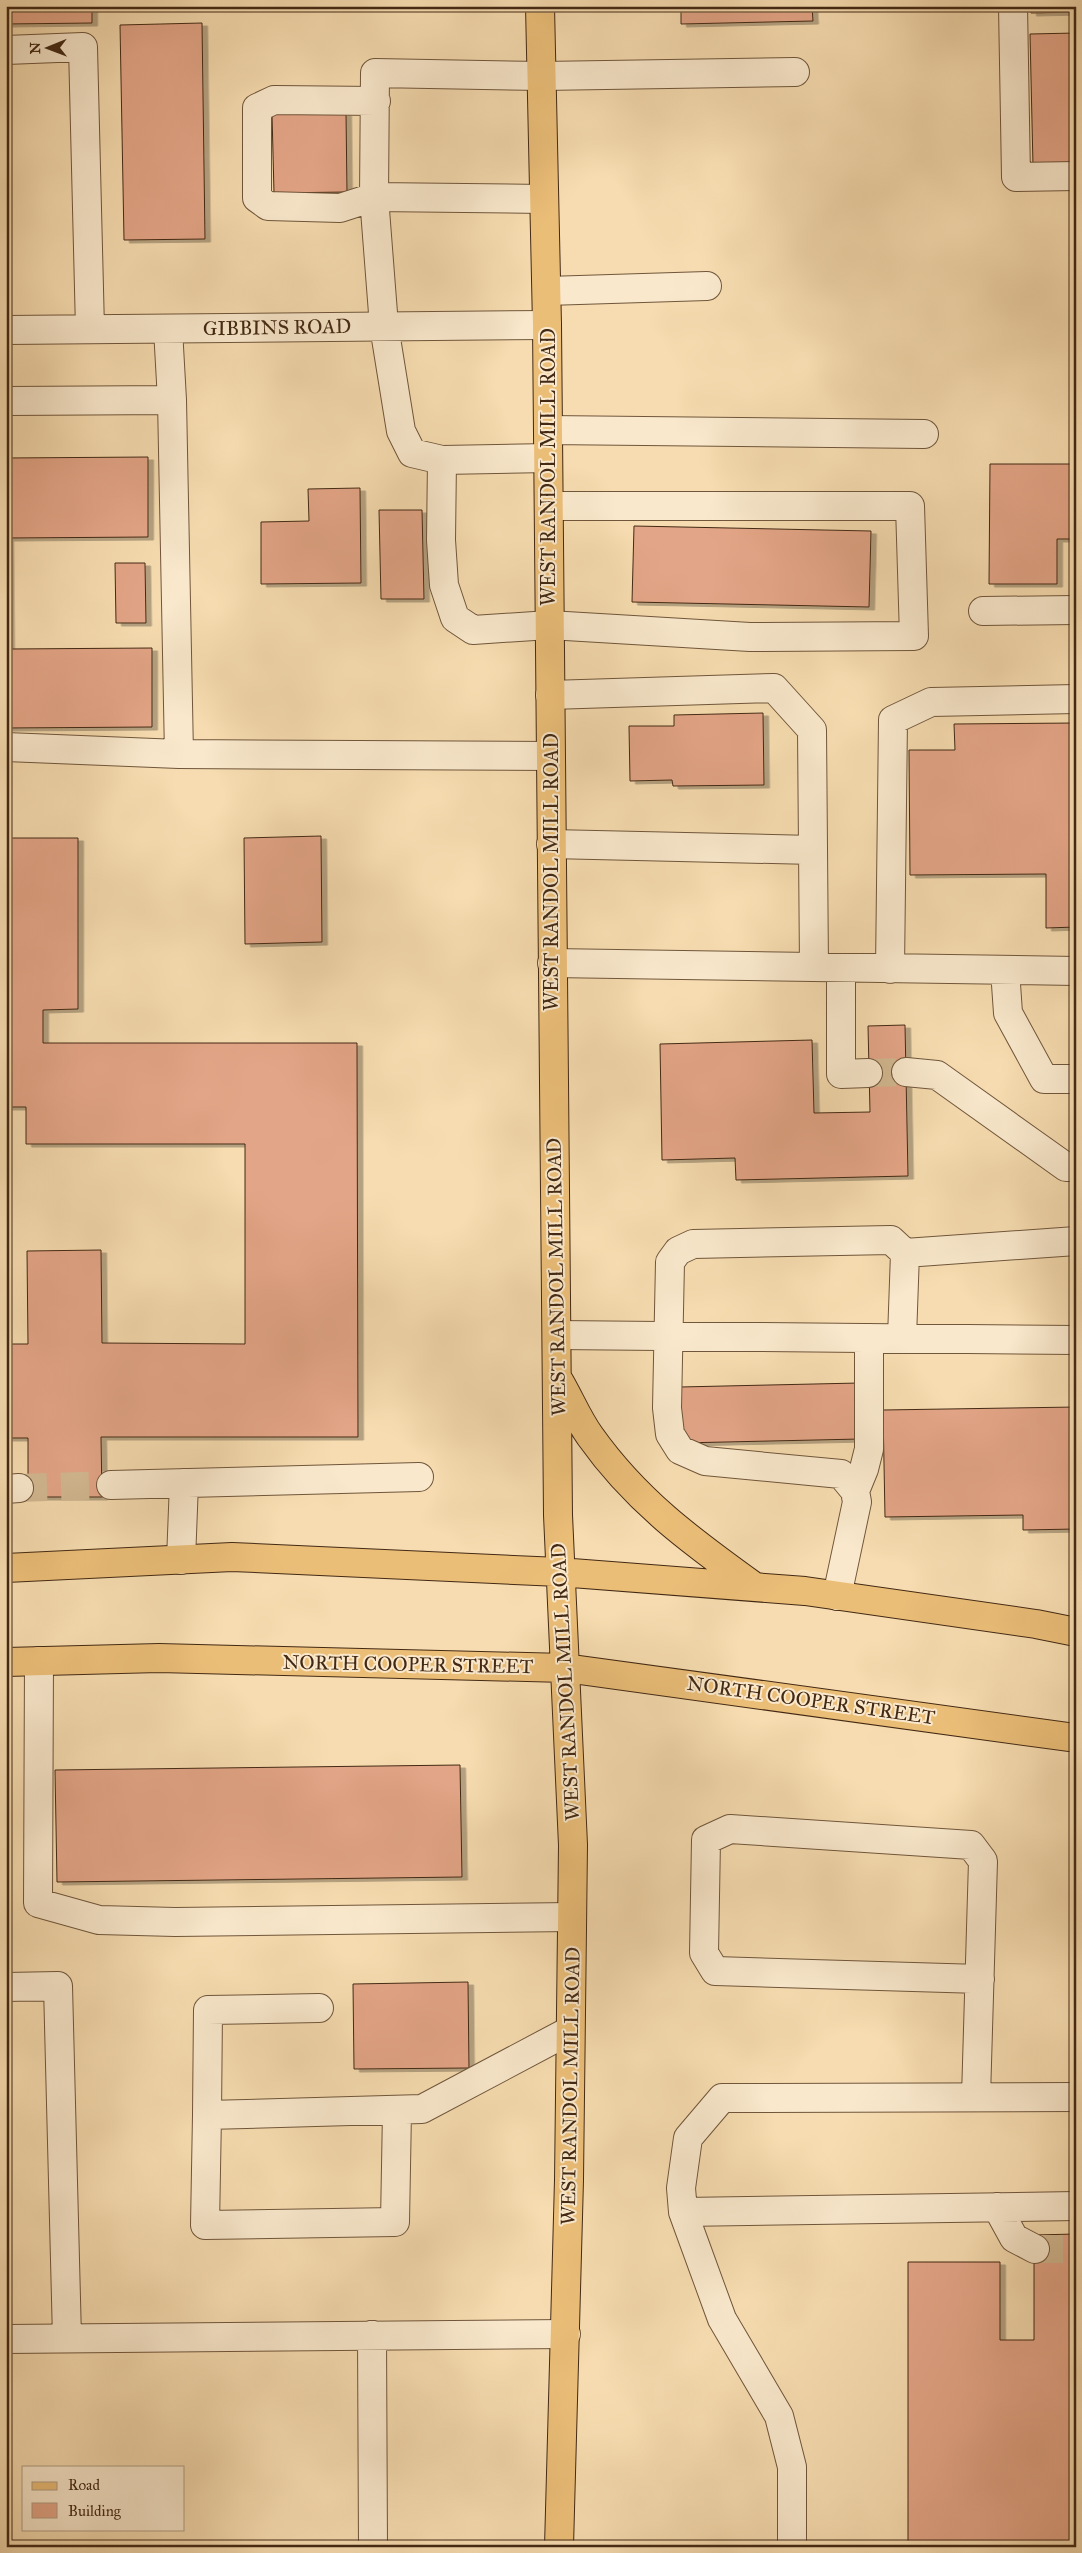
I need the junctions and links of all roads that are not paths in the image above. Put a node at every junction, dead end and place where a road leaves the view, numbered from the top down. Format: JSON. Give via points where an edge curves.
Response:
{"nodes":[{"id":1,"x":540,"y":6,"type":"edge"},
{"id":2,"x":1013,"y":6,"type":"edge"},
{"id":3,"x":6,"y":50,"type":"edge"},
{"id":4,"x":795,"y":72,"type":"dead end"},
{"id":5,"x":542,"y":76,"type":"junction"},
{"id":6,"x":376,"y":101,"type":"junction"},
{"id":7,"x":1076,"y":176,"type":"edge"},
{"id":8,"x":374,"y":197,"type":"junction"},
{"id":9,"x":544,"y":199,"type":"junction"},
{"id":10,"x":707,"y":286,"type":"dead end"},
{"id":11,"x":547,"y":291,"type":"junction"},
{"id":12,"x":547,"y":325,"type":"junction"},
{"id":13,"x":384,"y":326,"type":"junction"},
{"id":14,"x":168,"y":328,"type":"junction"},
{"id":15,"x":90,"y":329,"type":"junction"},
{"id":16,"x":6,"y":330,"type":"edge"},
{"id":17,"x":172,"y":400,"type":"junction"},
{"id":18,"x":6,"y":401,"type":"edge"},
{"id":19,"x":548,"y":430,"type":"junction"},
{"id":20,"x":924,"y":434,"type":"dead end"},
{"id":21,"x":548,"y":458,"type":"junction"},
{"id":22,"x":442,"y":460,"type":"junction"},
{"id":23,"x":548,"y":506,"type":"junction"},
{"id":24,"x":1076,"y":610,"type":"edge"},
{"id":25,"x":983,"y":611,"type":"dead end"},
{"id":26,"x":549,"y":626,"type":"junction"},
{"id":27,"x":550,"y":696,"type":"junction"},
{"id":28,"x":1076,"y":699,"type":"edge"},
{"id":29,"x":6,"y":748,"type":"edge"},
{"id":30,"x":179,"y":754,"type":"junction"},
{"id":31,"x":550,"y":756,"type":"junction"},
{"id":32,"x":551,"y":844,"type":"junction"},
{"id":33,"x":813,"y":850,"type":"junction"},
{"id":34,"x":552,"y":963,"type":"junction"},
{"id":35,"x":814,"y":967,"type":"junction"},
{"id":36,"x":841,"y":968,"type":"junction"},
{"id":37,"x":890,"y":968,"type":"junction"},
{"id":38,"x":1005,"y":970,"type":"junction"},
{"id":39,"x":1076,"y":971,"type":"edge"},
{"id":40,"x":906,"y":1072,"type":"tunnel mouth"},
{"id":41,"x":868,"y":1073,"type":"tunnel mouth"},
{"id":42,"x":1076,"y":1079,"type":"edge"},
{"id":43,"x":1076,"y":1168,"type":"edge"},
{"id":44,"x":1076,"y":1241,"type":"edge"},
{"id":45,"x":905,"y":1253,"type":"junction"},
{"id":46,"x":556,"y":1335,"type":"junction"},
{"id":47,"x":668,"y":1336,"type":"junction"},
{"id":48,"x":869,"y":1338,"type":"junction"},
{"id":49,"x":902,"y":1338,"type":"junction"},
{"id":50,"x":1076,"y":1340,"type":"edge"},
{"id":51,"x":557,"y":1375,"type":"junction"},
{"id":52,"x":419,"y":1477,"type":"dead end"},
{"id":53,"x":184,"y":1483,"type":"junction"},
{"id":54,"x":110,"y":1485,"type":"tunnel mouth"},
{"id":55,"x":855,"y":1491,"type":"junction"},
{"id":56,"x":181,"y":1560,"type":"junction"},
{"id":57,"x":6,"y":1568,"type":"edge"},
{"id":58,"x":559,"y":1572,"type":"junction"},
{"id":59,"x":755,"y":1587,"type":"junction"},
{"id":60,"x":837,"y":1596,"type":"junction"},
{"id":61,"x":1076,"y":1632,"type":"edge"},
{"id":62,"x":39,"y":1661,"type":"junction"},
{"id":63,"x":6,"y":1662,"type":"edge"},
{"id":64,"x":565,"y":1668,"type":"junction"},
{"id":65,"x":1076,"y":1738,"type":"edge"},
{"id":66,"x":572,"y":1917,"type":"junction"},
{"id":67,"x":980,"y":1979,"type":"junction"},
{"id":68,"x":6,"y":1987,"type":"edge"},
{"id":69,"x":319,"y":2008,"type":"dead end"},
{"id":70,"x":569,"y":2032,"type":"junction"},
{"id":71,"x":976,"y":2097,"type":"junction"},
{"id":72,"x":1076,"y":2097,"type":"edge"},
{"id":73,"x":397,"y":2110,"type":"junction"},
{"id":74,"x":207,"y":2115,"type":"junction"},
{"id":75,"x":1076,"y":2206,"type":"edge"},
{"id":76,"x":997,"y":2207,"type":"junction"},
{"id":77,"x":682,"y":2212,"type":"junction"},
{"id":78,"x":1035,"y":2249,"type":"tunnel mouth"},
{"id":79,"x":566,"y":2334,"type":"junction"},
{"id":80,"x":372,"y":2335,"type":"junction"},
{"id":81,"x":66,"y":2338,"type":"junction"},
{"id":82,"x":6,"y":2339,"type":"edge"},
{"id":83,"x":373,"y":2547,"type":"edge"},
{"id":84,"x":559,"y":2547,"type":"edge"},
{"id":85,"x":792,"y":2547,"type":"edge"}],
"edges":[{"from":1,"to":5,"type":"main road","name":"WEST RANDOL MILL ROAD"},
{"from":2,"to":7,"type":"street","via":[[1016,177]]},
{"from":3,"to":15,"type":"street","via":[[84,47]]},
{"from":4,"to":5,"type":"street"},
{"from":5,"to":6,"type":"street","via":[[375,73]]},
{"from":5,"to":9,"type":"main road","name":"WEST RANDOL MILL ROAD"},
{"from":6,"to":8,"type":"street"},
{"from":6,"to":8,"type":"street","via":[[274,100],[257,108],[257,198],[268,206],[340,208]]},
{"from":8,"to":9,"type":"street"},
{"from":8,"to":13,"type":"street"},
{"from":9,"to":11,"type":"main road","name":"WEST RANDOL MILL ROAD"},
{"from":10,"to":11,"type":"street"},
{"from":11,"to":12,"type":"main road","name":"WEST RANDOL MILL ROAD"},
{"from":12,"to":13,"type":"street","name":"GIBBINS ROAD"},
{"from":12,"to":19,"type":"main road","name":"WEST RANDOL MILL ROAD"},
{"from":13,"to":14,"type":"street","name":"GIBBINS ROAD"},
{"from":13,"to":22,"type":"street","via":[[401,431],[412,453]]},
{"from":14,"to":15,"type":"street","name":"GIBBINS ROAD"},
{"from":14,"to":17,"type":"street"},
{"from":15,"to":16,"type":"street","name":"GIBBINS ROAD"},
{"from":17,"to":18,"type":"street"},
{"from":17,"to":30,"type":"street"},
{"from":19,"to":20,"type":"street"},
{"from":19,"to":21,"type":"main road","name":"WEST RANDOL MILL ROAD"},
{"from":21,"to":22,"type":"street"},
{"from":21,"to":23,"type":"main road","name":"WEST RANDOL MILL ROAD"},
{"from":22,"to":26,"type":"street","via":[[444,585],[455,618],[473,630]]},
{"from":23,"to":26,"type":"main road","name":"WEST RANDOL MILL ROAD"},
{"from":23,"to":26,"type":"street","via":[[910,506],[914,636],[750,637]]},
{"from":24,"to":25,"type":"street"},
{"from":26,"to":27,"type":"main road","name":"WEST RANDOL MILL ROAD"},
{"from":27,"to":31,"type":"main road","name":"WEST RANDOL MILL ROAD"},
{"from":27,"to":33,"type":"street","via":[[774,688],[812,730]]},
{"from":28,"to":37,"type":"street","via":[[931,702],[893,720]]},
{"from":29,"to":30,"type":"street"},
{"from":30,"to":31,"type":"street"},
{"from":31,"to":32,"type":"main road","name":"WEST RANDOL MILL ROAD"},
{"from":32,"to":33,"type":"street"},
{"from":32,"to":34,"type":"main road","name":"WEST RANDOL MILL ROAD"},
{"from":33,"to":35,"type":"street"},
{"from":34,"to":35,"type":"street"},
{"from":34,"to":46,"type":"main road","name":"WEST RANDOL MILL ROAD"},
{"from":35,"to":36,"type":"street"},
{"from":36,"to":37,"type":"street"},
{"from":36,"to":41,"type":"street","via":[[841,1074]]},
{"from":37,"to":38,"type":"street"},
{"from":38,"to":39,"type":"street"},
{"from":38,"to":42,"type":"street","via":[[1008,1014],[1044,1078]]},
{"from":40,"to":43,"type":"street","via":[[937,1075],[1066,1167]]},
{"from":44,"to":45,"type":"street"},
{"from":45,"to":47,"type":"street","via":[[891,1240],[693,1244],[678,1251],[670,1262]]},
{"from":45,"to":49,"type":"street"},
{"from":46,"to":47,"type":"street"},
{"from":46,"to":51,"type":"main road","name":"WEST RANDOL MILL ROAD"},
{"from":47,"to":48,"type":"street"},
{"from":47,"to":55,"type":"street","via":[[667,1408],[670,1434],[680,1450],[705,1461],[841,1474]]},
{"from":48,"to":49,"type":"street"},
{"from":48,"to":55,"type":"street","via":[[869,1449]]},
{"from":49,"to":50,"type":"street"},
{"from":51,"to":58,"type":"main road","name":"WEST RANDOL MILL ROAD"},
{"from":51,"to":59,"type":"main road","via":[[589,1434],[627,1484],[682,1534]]},
{"from":52,"to":53,"type":"street"},
{"from":53,"to":54,"type":"street"},
{"from":53,"to":56,"type":"street"},
{"from":55,"to":60,"type":"street","via":[[856,1502]]},
{"from":56,"to":57,"type":"main road"},
{"from":56,"to":58,"type":"main road","via":[[232,1557]]},
{"from":58,"to":59,"type":"main road"},
{"from":58,"to":64,"type":"main road","name":"WEST RANDOL MILL ROAD"},
{"from":59,"to":60,"type":"main road"},
{"from":60,"to":61,"type":"main road"},
{"from":62,"to":63,"type":"main road","name":"NORTH COOPER STREET"},
{"from":62,"to":64,"type":"main road","name":"NORTH COOPER STREET","via":[[159,1658]]},
{"from":62,"to":66,"type":"street","via":[[38,1904],[99,1920],[175,1922]]},
{"from":64,"to":65,"type":"main road","name":"NORTH COOPER STREET"},
{"from":64,"to":66,"type":"main road","name":"WEST RANDOL MILL ROAD"},
{"from":66,"to":70,"type":"main road","name":"WEST RANDOL MILL ROAD"},
{"from":67,"to":67,"type":"street","via":[[983,1861],[971,1844],[730,1829],[706,1840],[704,1953],[715,1971]]},
{"from":67,"to":71,"type":"street"},
{"from":68,"to":81,"type":"street","via":[[58,1986]]},
{"from":69,"to":74,"type":"street","via":[[208,2010]]},
{"from":70,"to":73,"type":"street","via":[[422,2109]]},
{"from":70,"to":79,"type":"main road","name":"WEST RANDOL MILL ROAD"},
{"from":71,"to":72,"type":"street"},
{"from":71,"to":77,"type":"street","via":[[722,2098],[688,2138],[681,2188]]},
{"from":73,"to":74,"type":"street"},
{"from":73,"to":74,"type":"street","via":[[395,2222],[205,2225]]},
{"from":75,"to":76,"type":"street"},
{"from":76,"to":77,"type":"street"},
{"from":76,"to":78,"type":"street","via":[[1014,2238]]},
{"from":77,"to":85,"type":"street","via":[[722,2319],[779,2416],[792,2467]]},
{"from":79,"to":80,"type":"street"},
{"from":79,"to":84,"type":"main road","name":"WEST RANDOL MILL ROAD"},
{"from":80,"to":81,"type":"street"},
{"from":80,"to":83,"type":"street"},
{"from":81,"to":82,"type":"street"}]}
